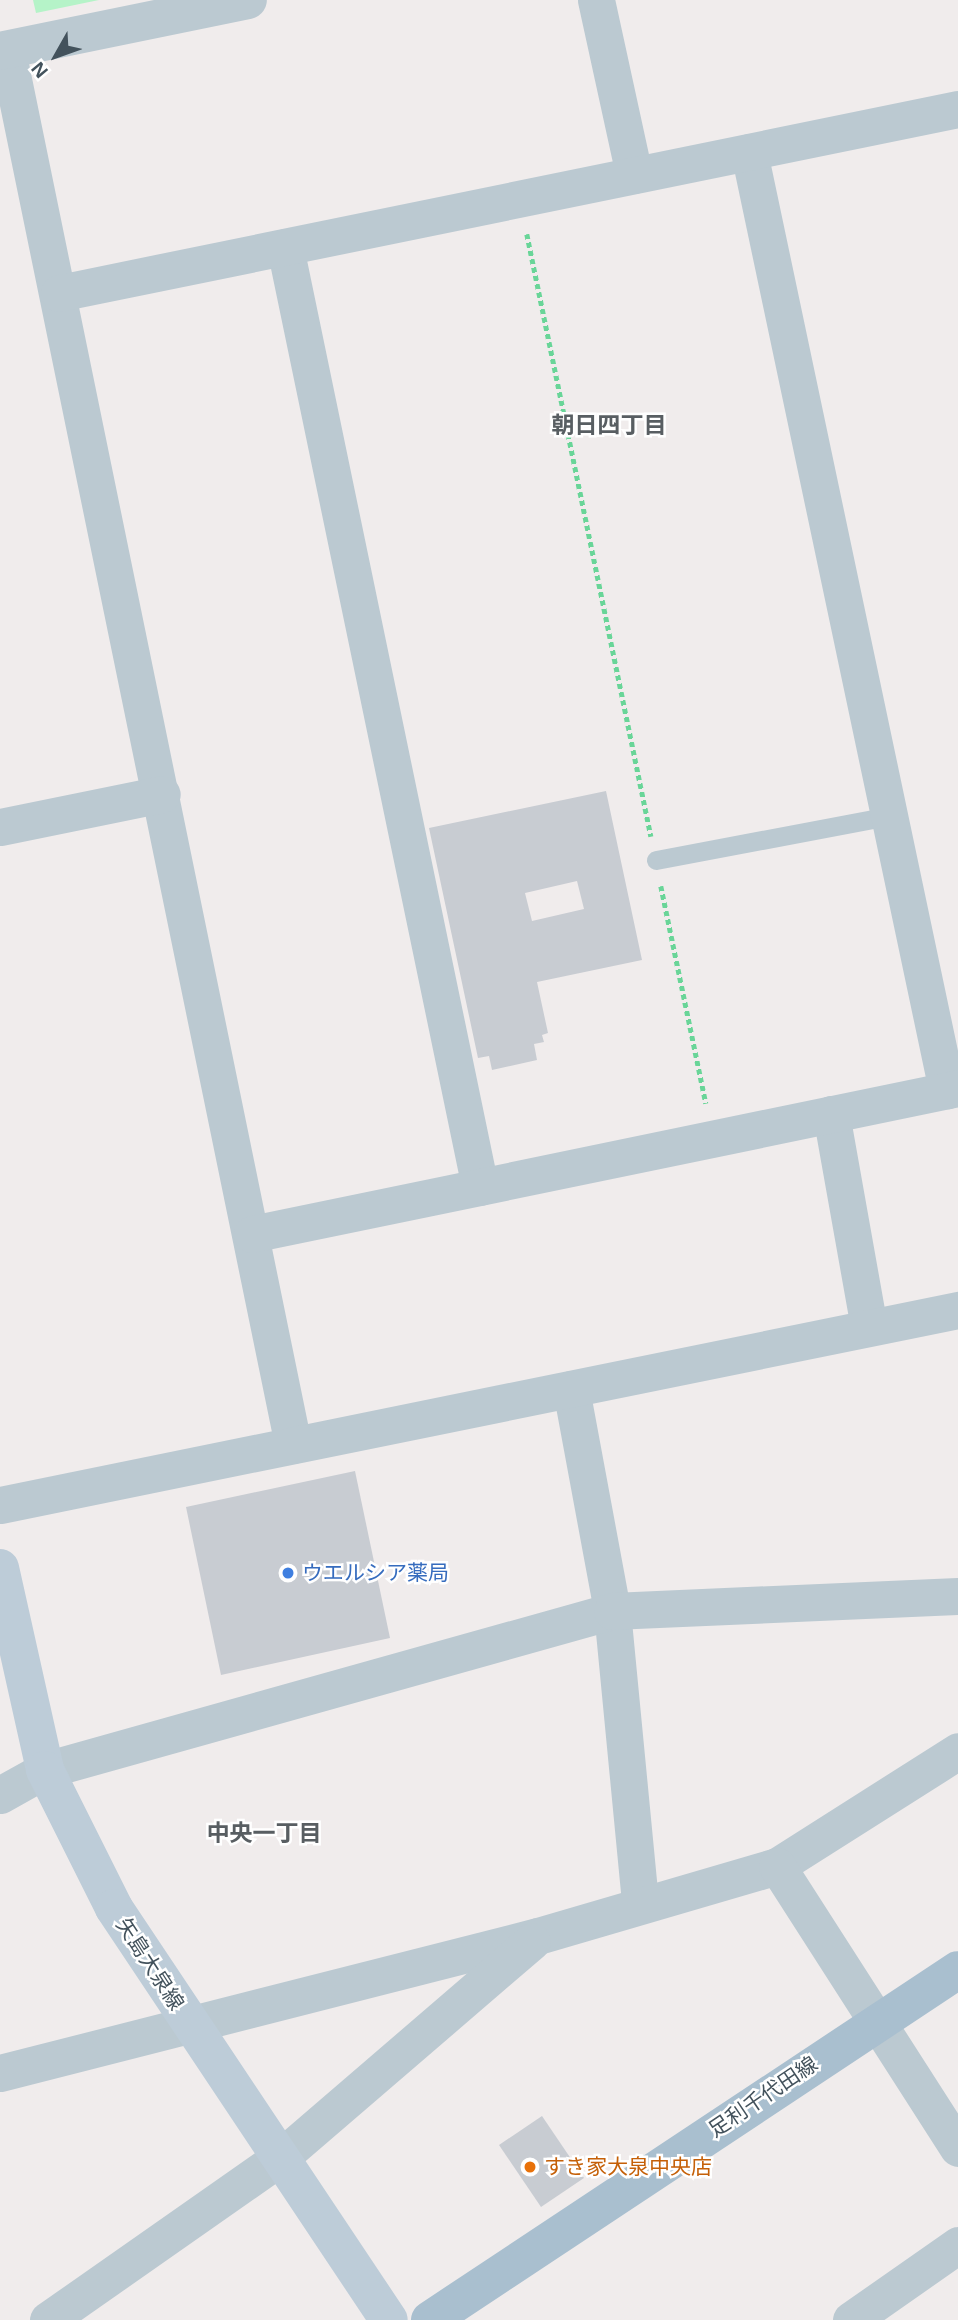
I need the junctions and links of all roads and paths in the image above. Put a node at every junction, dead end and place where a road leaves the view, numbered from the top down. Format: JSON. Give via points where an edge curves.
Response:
{"nodes":[{"id":1,"x":248,"y":0,"type":"edge"},
{"id":2,"x":596,"y":0,"type":"edge"},
{"id":3,"x":3,"y":50,"type":"edge"},
{"id":4,"x":958,"y":109,"type":"edge"},
{"id":5,"x":748,"y":152,"type":"junction"},
{"id":6,"x":634,"y":175,"type":"junction"},
{"id":7,"x":520,"y":199,"type":"junction"},
{"id":8,"x":285,"y":247,"type":"junction"},
{"id":9,"x":59,"y":293,"type":"junction"},
{"id":10,"x":162,"y":794,"type":"junction"},
{"id":11,"x":888,"y":816,"type":"junction"},
{"id":12,"x":0,"y":827,"type":"edge"},
{"id":13,"x":656,"y":860,"type":"junction"},
{"id":14,"x":952,"y":1089,"type":"edge"},
{"id":15,"x":831,"y":1114,"type":"junction"},
{"id":16,"x":713,"y":1138,"type":"junction"},
{"id":17,"x":480,"y":1187,"type":"junction"},
{"id":18,"x":252,"y":1234,"type":"junction"},
{"id":19,"x":958,"y":1310,"type":"edge"},
{"id":20,"x":869,"y":1327,"type":"junction"},
{"id":21,"x":571,"y":1390,"type":"junction"},
{"id":22,"x":293,"y":1446,"type":"junction"},
{"id":23,"x":0,"y":1505,"type":"edge"},
{"id":24,"x":0,"y":1568,"type":"edge"},
{"id":25,"x":958,"y":1596,"type":"edge"},
{"id":26,"x":612,"y":1611,"type":"junction"},
{"id":27,"x":958,"y":1751,"type":"edge"},
{"id":28,"x":45,"y":1770,"type":"junction"},
{"id":29,"x":0,"y":1795,"type":"edge"},
{"id":30,"x":777,"y":1866,"type":"junction"},
{"id":31,"x":640,"y":1903,"type":"junction"},
{"id":32,"x":538,"y":1936,"type":"junction"},
{"id":33,"x":958,"y":1970,"type":"edge"},
{"id":34,"x":877,"y":2021,"type":"junction"},
{"id":35,"x":190,"y":2025,"type":"junction"},
{"id":36,"x":0,"y":2073,"type":"edge"},
{"id":37,"x":958,"y":2148,"type":"edge"},
{"id":38,"x":281,"y":2157,"type":"junction"},
{"id":39,"x":958,"y":2245,"type":"edge"},
{"id":40,"x":48,"y":2320,"type":"edge"},
{"id":41,"x":389,"y":2320,"type":"edge"},
{"id":42,"x":430,"y":2320,"type":"edge"},
{"id":43,"x":851,"y":2320,"type":"edge"}],
"edges":[{"from":1,"to":3,"type":"street"},
{"from":2,"to":6,"type":"street"},
{"from":3,"to":9,"type":"street"},
{"from":4,"to":5,"type":"street"},
{"from":5,"to":6,"type":"street"},
{"from":5,"to":11,"type":"street"},
{"from":6,"to":7,"type":"street"},
{"from":7,"to":8,"type":"street"},
{"from":7,"to":13,"type":"path"},
{"from":8,"to":9,"type":"street"},
{"from":8,"to":17,"type":"street"},
{"from":9,"to":10,"type":"street"},
{"from":10,"to":12,"type":"street"},
{"from":10,"to":18,"type":"street"},
{"from":11,"to":13,"type":"lane"},
{"from":11,"to":14,"type":"street"},
{"from":13,"to":16,"type":"path"},
{"from":14,"to":15,"type":"street"},
{"from":15,"to":16,"type":"street"},
{"from":15,"to":20,"type":"street"},
{"from":16,"to":17,"type":"street"},
{"from":17,"to":18,"type":"street"},
{"from":18,"to":22,"type":"street"},
{"from":19,"to":20,"type":"street"},
{"from":20,"to":21,"type":"street"},
{"from":21,"to":22,"type":"street"},
{"from":21,"to":26,"type":"street"},
{"from":22,"to":23,"type":"street"},
{"from":24,"to":28,"type":"main road","name":"矢島大泉線"},
{"from":25,"to":26,"type":"street"},
{"from":26,"to":28,"type":"street"},
{"from":26,"to":31,"type":"street"},
{"from":27,"to":30,"type":"street"},
{"from":28,"to":29,"type":"street"},
{"from":28,"to":35,"type":"main road","name":"矢島大泉線","via":[[114,1908]]},
{"from":30,"to":31,"type":"street"},
{"from":30,"to":34,"type":"street"},
{"from":31,"to":32,"type":"street"},
{"from":32,"to":35,"type":"street"},
{"from":32,"to":38,"type":"street"},
{"from":33,"to":34,"type":"main road","name":"足利千代田線"},
{"from":34,"to":37,"type":"street"},
{"from":34,"to":42,"type":"main road","name":"足利千代田線"},
{"from":35,"to":36,"type":"street"},
{"from":35,"to":38,"type":"main road","name":"矢島大泉線"},
{"from":38,"to":40,"type":"street"},
{"from":38,"to":41,"type":"main road","name":"矢島大泉線"},
{"from":39,"to":43,"type":"street"}]}
